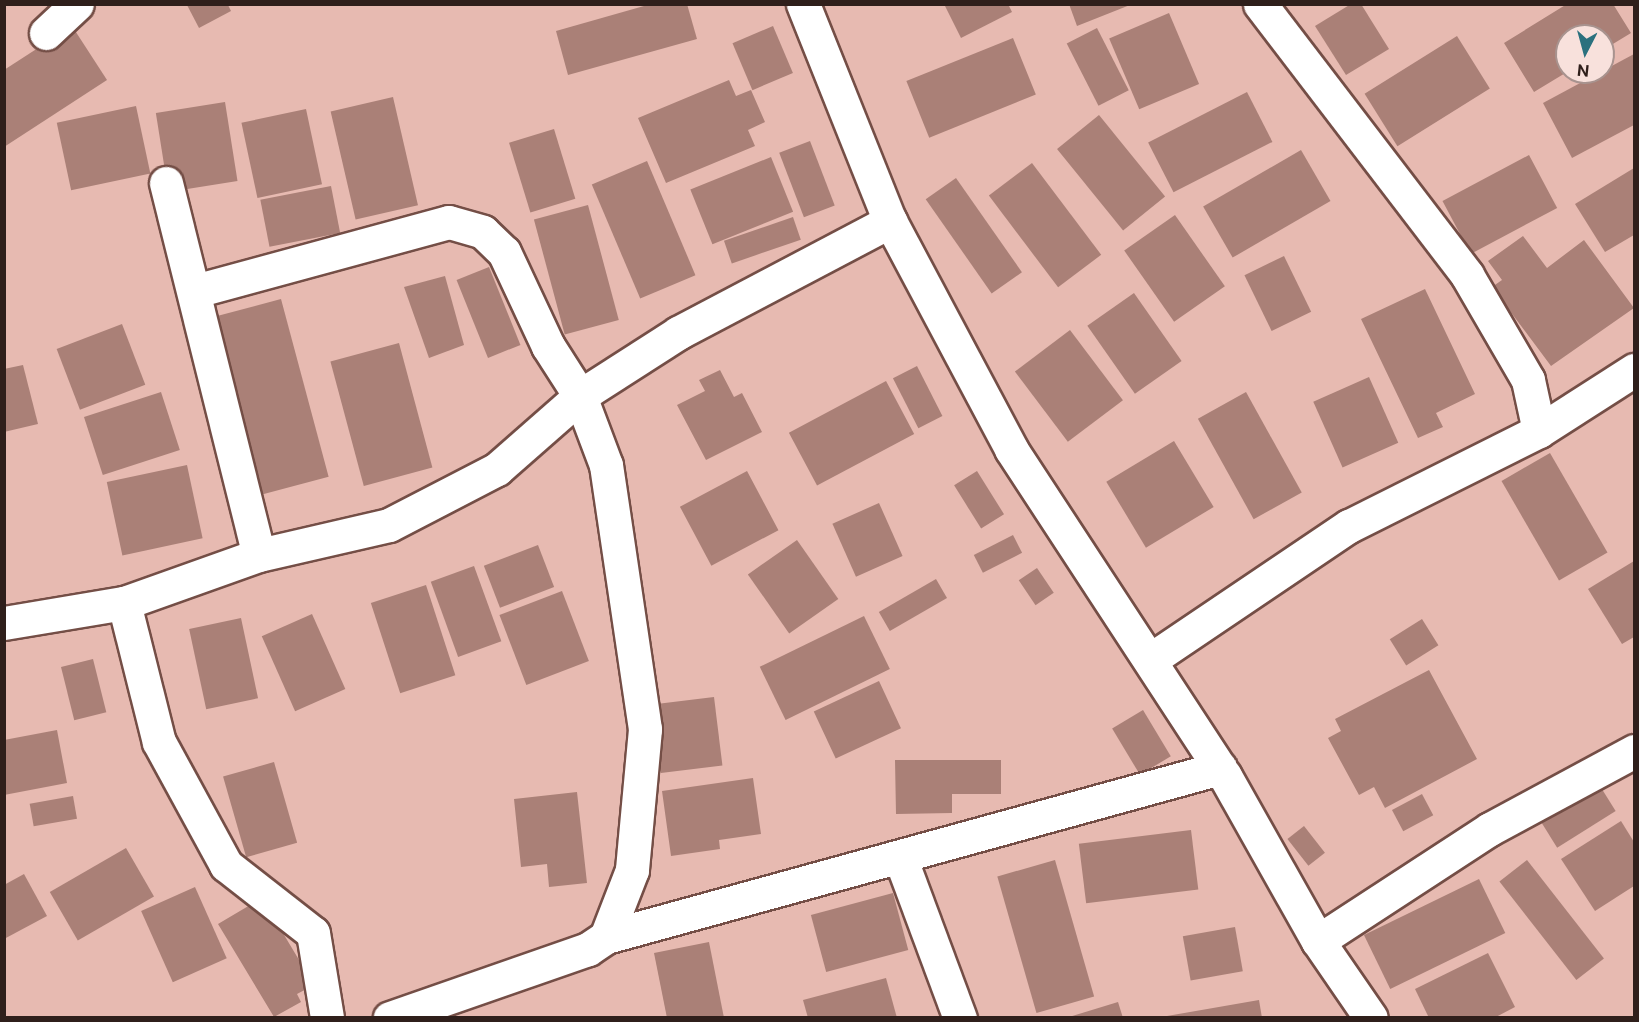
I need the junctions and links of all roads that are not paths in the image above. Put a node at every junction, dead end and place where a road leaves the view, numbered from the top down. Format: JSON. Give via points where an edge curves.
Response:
{"nodes":[{"id":1,"x":77,"y":4,"type":"edge"},
{"id":2,"x":803,"y":4,"type":"edge"},
{"id":3,"x":1260,"y":4,"type":"edge"},
{"id":4,"x":46,"y":33,"type":"dead end"},
{"id":5,"x":166,"y":183,"type":"dead end"},
{"id":6,"x":890,"y":221,"type":"junction"},
{"id":7,"x":195,"y":291,"type":"junction"},
{"id":8,"x":1635,"y":370,"type":"edge"},
{"id":9,"x":580,"y":396,"type":"junction"},
{"id":10,"x":1539,"y":431,"type":"junction"},
{"id":11,"x":259,"y":555,"type":"junction"},
{"id":12,"x":124,"y":603,"type":"junction"},
{"id":13,"x":4,"y":623,"type":"edge"},
{"id":14,"x":1150,"y":660,"type":"junction"},
{"id":15,"x":1635,"y":751,"type":"edge"},
{"id":16,"x":1220,"y":768,"type":"junction"},
{"id":17,"x":900,"y":856,"type":"junction"},
{"id":18,"x":606,"y":937,"type":"junction"},
{"id":19,"x":1318,"y":941,"type":"junction"},
{"id":20,"x":327,"y":1017,"type":"edge"},
{"id":21,"x":390,"y":1017,"type":"edge"},
{"id":22,"x":960,"y":1017,"type":"edge"},
{"id":23,"x":1371,"y":1017,"type":"edge"}],
"edges":[{"from":1,"to":4,"type":"street"},
{"from":2,"to":6,"type":"street"},
{"from":3,"to":10,"type":"street","via":[[1467,275],[1528,380]]},
{"from":5,"to":7,"type":"street"},
{"from":6,"to":9,"type":"street","via":[[678,333]]},
{"from":6,"to":14,"type":"street","via":[[1011,449]]},
{"from":7,"to":9,"type":"street","via":[[449,222],[483,232],[504,252],[548,345]]},
{"from":7,"to":11,"type":"street"},
{"from":8,"to":10,"type":"street"},
{"from":9,"to":11,"type":"street","via":[[497,469],[389,525]]},
{"from":9,"to":18,"type":"street","via":[[606,465],[645,729],[632,870]]},
{"from":10,"to":14,"type":"street","via":[[1348,526]]},
{"from":11,"to":12,"type":"street"},
{"from":12,"to":13,"type":"street"},
{"from":12,"to":20,"type":"street","via":[[159,742],[226,865],[313,933]]},
{"from":14,"to":16,"type":"street"},
{"from":15,"to":19,"type":"street","via":[[1490,829]]},
{"from":16,"to":17,"type":"street"},
{"from":16,"to":19,"type":"street"},
{"from":17,"to":18,"type":"street"},
{"from":17,"to":22,"type":"street"},
{"from":18,"to":21,"type":"street","via":[[588,949]]},
{"from":19,"to":23,"type":"street"}]}
